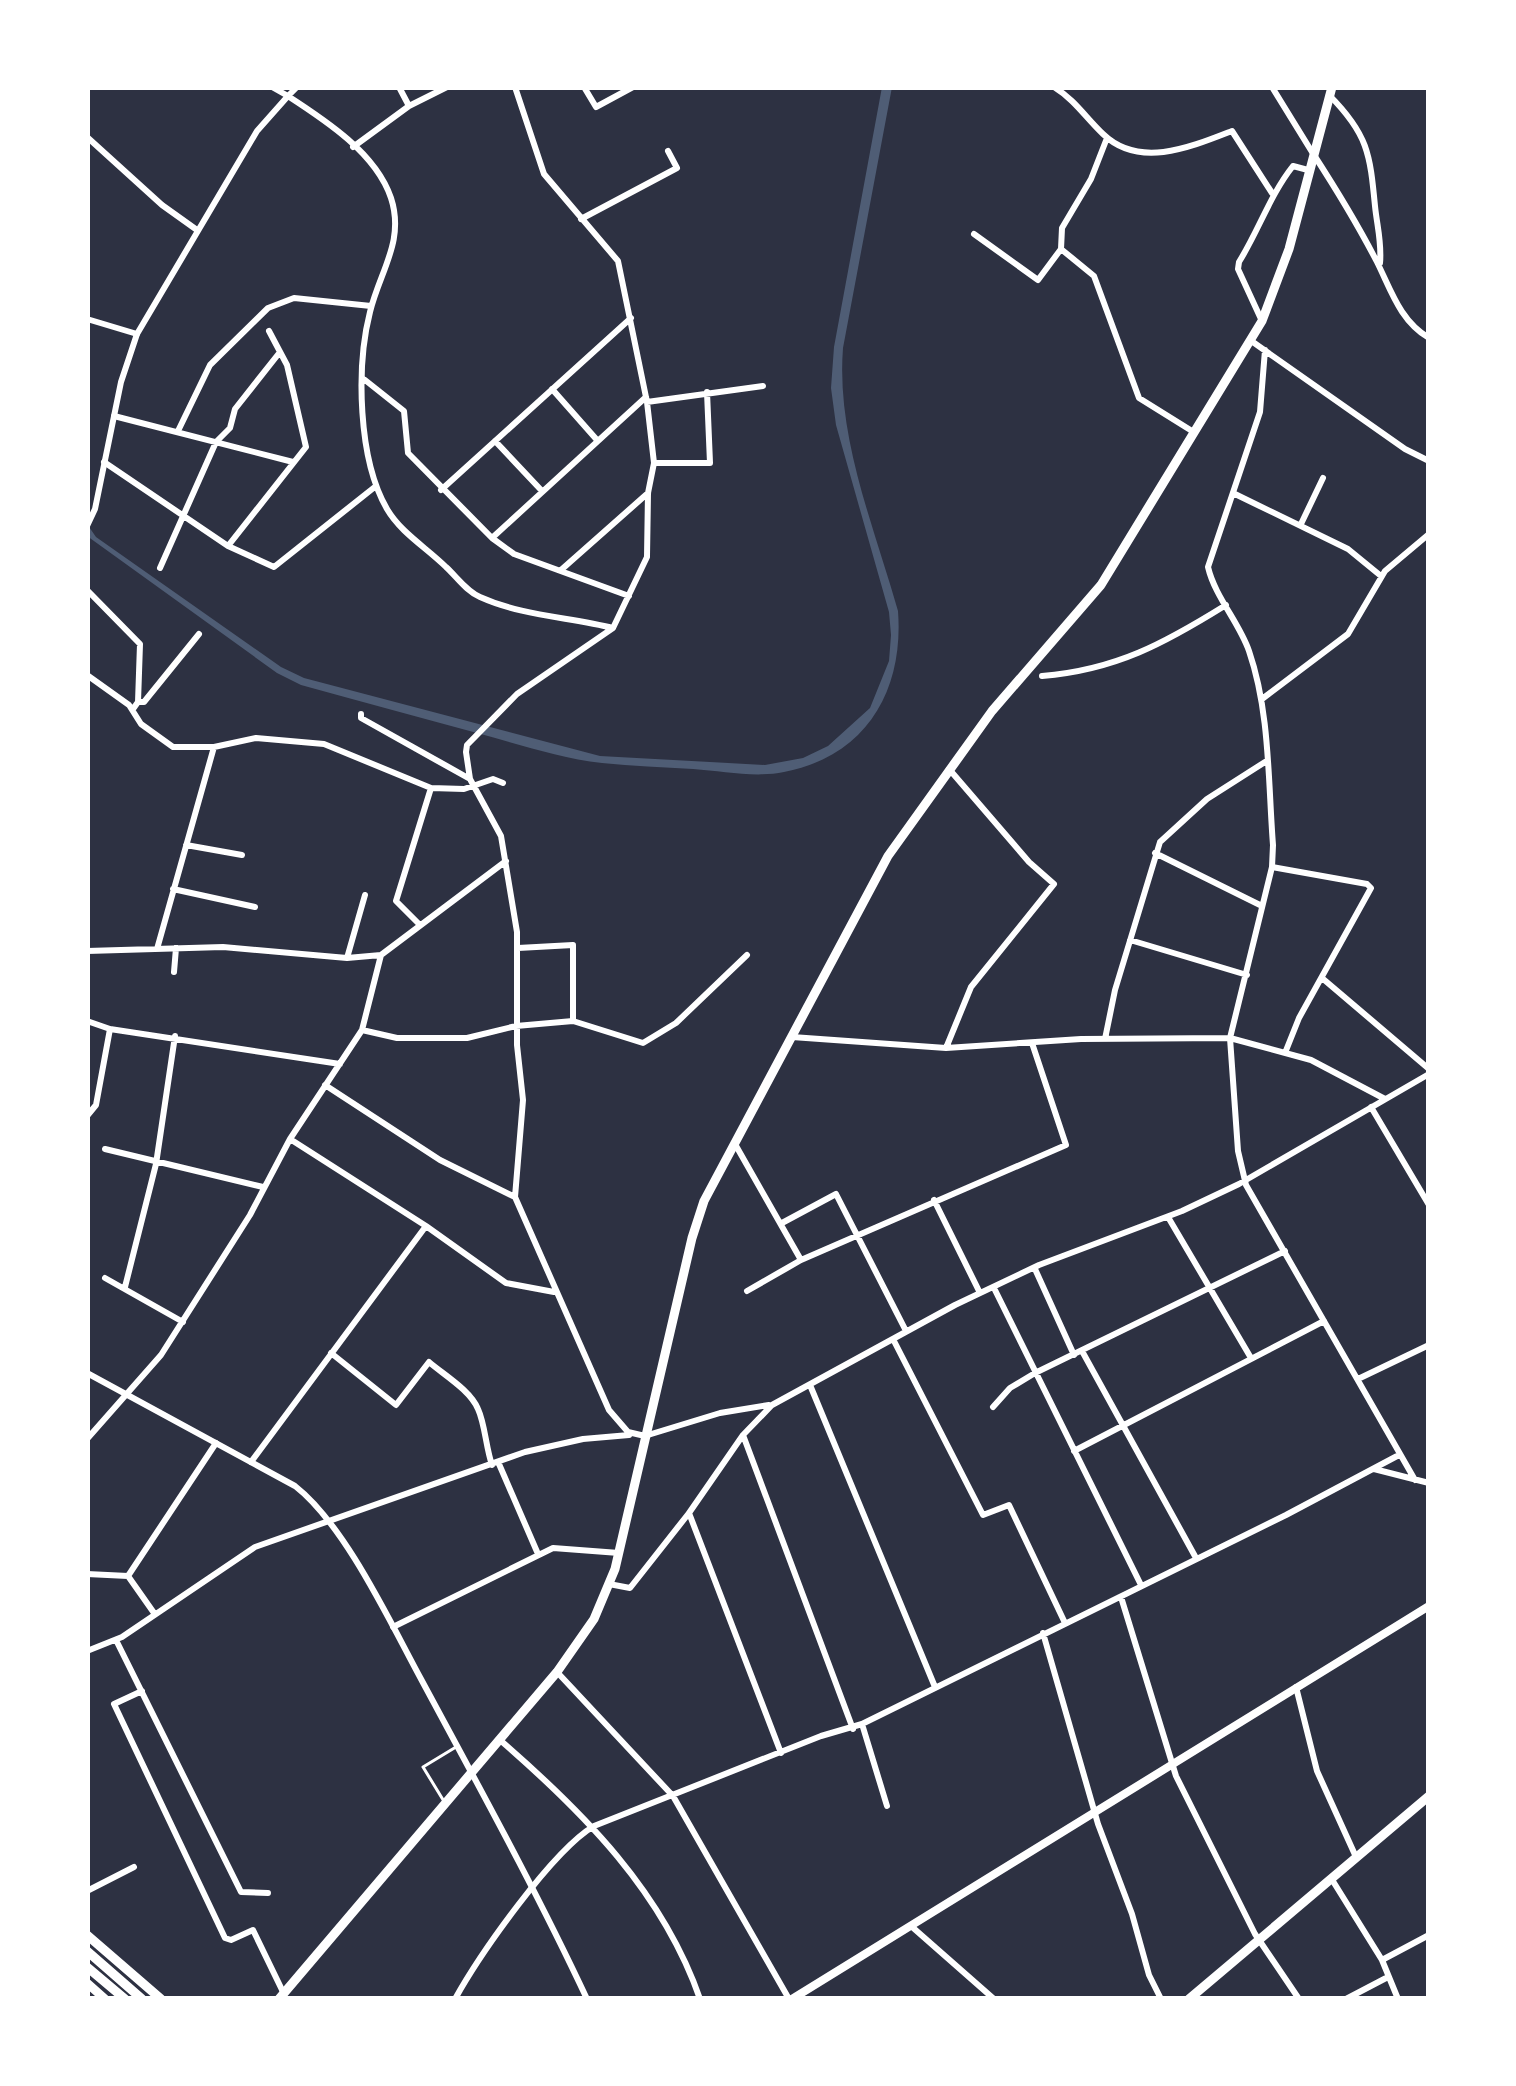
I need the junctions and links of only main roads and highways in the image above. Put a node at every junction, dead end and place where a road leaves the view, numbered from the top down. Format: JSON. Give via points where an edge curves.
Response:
{"nodes":[{"id":1,"x":1330,"y":91,"type":"edge"},
{"id":2,"x":1429,"y":1606,"type":"edge"},
{"id":3,"x":1429,"y":1796,"type":"edge"},
{"id":4,"x":87,"y":1935,"type":"edge"},
{"id":5,"x":87,"y":1951,"type":"edge"},
{"id":6,"x":92,"y":1966,"type":"edge"},
{"id":7,"x":87,"y":1983,"type":"edge"},
{"id":8,"x":281,"y":1996,"type":"edge"},
{"id":9,"x":105,"y":1999,"type":"edge"},
{"id":10,"x":124,"y":1999,"type":"edge"},
{"id":11,"x":142,"y":1999,"type":"edge"},
{"id":12,"x":161,"y":1999,"type":"edge"},
{"id":13,"x":791,"y":1999,"type":"edge"},
{"id":14,"x":1189,"y":1999,"type":"edge"}],
"edges":[{"from":1,"to":8,"type":"main road","via":[[1262,321],[1101,585],[992,711],[888,856],[704,1202],[619,1553],[594,1619]]},
{"from":2,"to":13,"type":"main road"},
{"from":3,"to":14,"type":"main road"},
{"from":4,"to":12,"type":"main road"},
{"from":5,"to":6,"type":"main road"},
{"from":6,"to":10,"type":"main road"},
{"from":6,"to":11,"type":"main road"},
{"from":7,"to":9,"type":"main road"}]}
